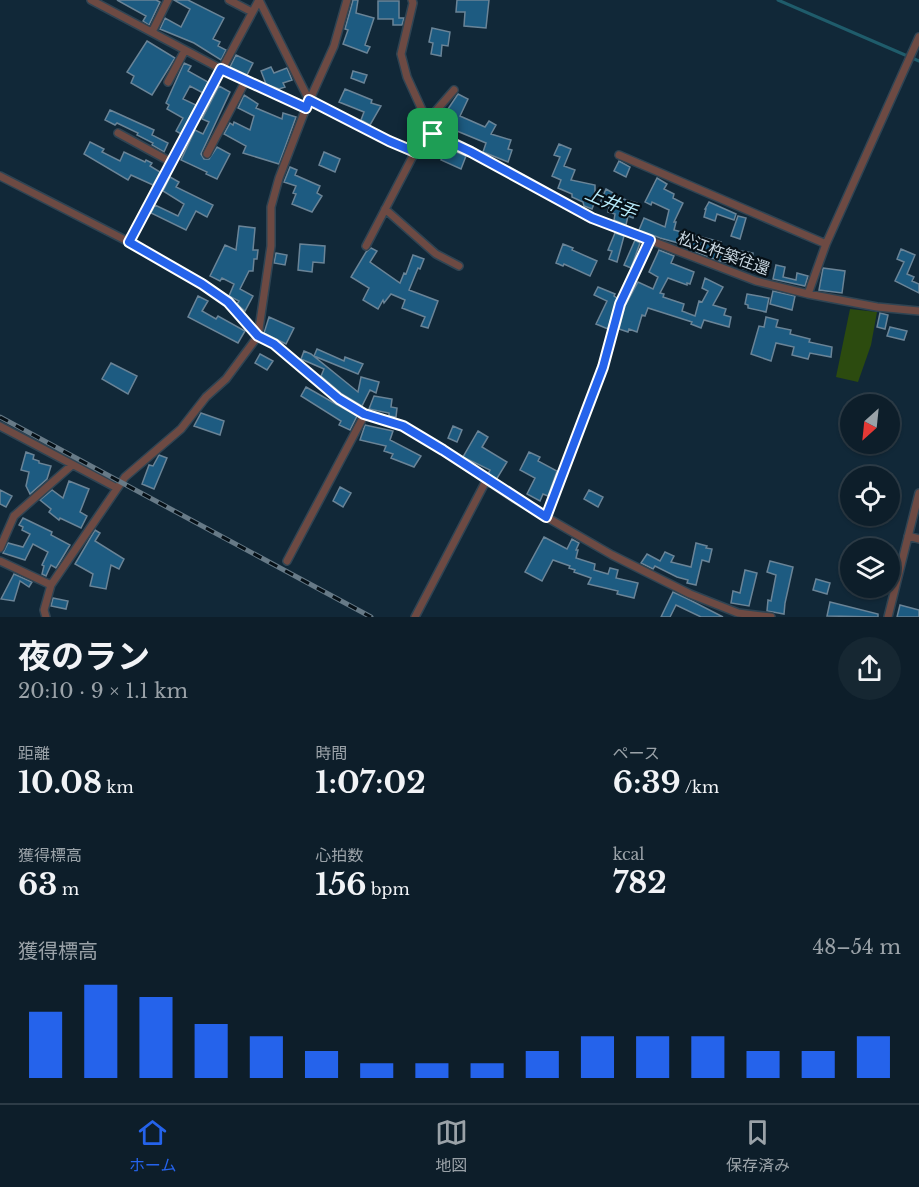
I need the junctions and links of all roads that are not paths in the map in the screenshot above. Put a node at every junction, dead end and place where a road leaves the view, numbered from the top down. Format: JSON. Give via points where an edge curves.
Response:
{"nodes":[{"id":1,"x":92,"y":0,"type":"edge"},
{"id":2,"x":168,"y":0,"type":"edge"},
{"id":3,"x":229,"y":0,"type":"edge"},
{"id":4,"x":347,"y":0,"type":"edge"},
{"id":5,"x":412,"y":0,"type":"edge"},
{"id":6,"x":252,"y":12,"type":"junction"},
{"id":7,"x":152,"y":32,"type":"junction"},
{"id":8,"x":919,"y":37,"type":"edge"},
{"id":9,"x":185,"y":50,"type":"junction"},
{"id":10,"x":221,"y":69,"type":"junction"},
{"id":11,"x":246,"y":80,"type":"junction"},
{"id":12,"x":168,"y":82,"type":"dead end"},
{"id":13,"x":454,"y":90,"type":"dead end"},
{"id":14,"x":308,"y":104,"type":"junction"},
{"id":15,"x":428,"y":121,"type":"junction"},
{"id":16,"x":118,"y":133,"type":"dead end"},
{"id":17,"x":433,"y":134,"type":"junction"},
{"id":18,"x":415,"y":152,"type":"junction"},
{"id":19,"x":207,"y":154,"type":"dead end"},
{"id":20,"x":619,"y":155,"type":"dead end"},
{"id":21,"x":171,"y":162,"type":"junction"},
{"id":22,"x":0,"y":176,"type":"edge"},
{"id":23,"x":385,"y":209,"type":"junction"},
{"id":24,"x":650,"y":240,"type":"junction"},
{"id":25,"x":129,"y":242,"type":"junction"},
{"id":26,"x":826,"y":244,"type":"junction"},
{"id":27,"x":366,"y":246,"type":"dead end"},
{"id":28,"x":459,"y":266,"type":"dead end"},
{"id":29,"x":808,"y":294,"type":"junction"},
{"id":30,"x":919,"y":310,"type":"edge"},
{"id":31,"x":258,"y":336,"type":"junction"},
{"id":32,"x":364,"y":414,"type":"junction"},
{"id":33,"x":0,"y":426,"type":"edge"},
{"id":34,"x":72,"y":465,"type":"junction"},
{"id":35,"x":487,"y":479,"type":"junction"},
{"id":36,"x":117,"y":488,"type":"junction"},
{"id":37,"x":919,"y":493,"type":"edge"},
{"id":38,"x":546,"y":517,"type":"junction"},
{"id":39,"x":908,"y":536,"type":"junction"},
{"id":40,"x":919,"y":539,"type":"edge"},
{"id":41,"x":0,"y":548,"type":"edge"},
{"id":42,"x":0,"y":561,"type":"edge"},
{"id":43,"x":287,"y":561,"type":"dead end"},
{"id":44,"x":51,"y":585,"type":"junction"},
{"id":45,"x":737,"y":615,"type":"edge"},
{"id":46,"x":46,"y":617,"type":"edge"},
{"id":47,"x":415,"y":617,"type":"edge"},
{"id":48,"x":771,"y":617,"type":"edge"},
{"id":49,"x":888,"y":617,"type":"edge"}],
"edges":[{"from":1,"to":7,"type":"street"},
{"from":2,"to":7,"type":"street"},
{"from":3,"to":6,"type":"street"},
{"from":4,"to":14,"type":"street","via":[[334,46]]},
{"from":5,"to":15,"type":"street","via":[[401,54],[406,77]]},
{"from":6,"to":10,"type":"street"},
{"from":6,"to":14,"type":"street","via":[[259,0]]},
{"from":7,"to":9,"type":"street"},
{"from":8,"to":26,"type":"street"},
{"from":9,"to":10,"type":"street"},
{"from":9,"to":12,"type":"street"},
{"from":10,"to":11,"type":"street"},
{"from":10,"to":21,"type":"street"},
{"from":11,"to":14,"type":"street"},
{"from":11,"to":19,"type":"street"},
{"from":13,"to":15,"type":"street"},
{"from":14,"to":18,"type":"street"},
{"from":14,"to":31,"type":"street","via":[[271,207],[272,246]]},
{"from":15,"to":17,"type":"street"},
{"from":16,"to":21,"type":"street"},
{"from":17,"to":18,"type":"street"},
{"from":17,"to":24,"type":"street","name":"松江杵築往還","via":[[592,218]]},
{"from":18,"to":23,"type":"street"},
{"from":20,"to":26,"type":"street"},
{"from":21,"to":25,"type":"street"},
{"from":22,"to":25,"type":"street"},
{"from":23,"to":27,"type":"street"},
{"from":23,"to":28,"type":"street","via":[[436,254]]},
{"from":24,"to":29,"type":"street","name":"松江杵築往還","via":[[756,281]]},
{"from":24,"to":38,"type":"street","via":[[620,304],[603,367]]},
{"from":25,"to":31,"type":"street","via":[[228,302]]},
{"from":26,"to":29,"type":"street"},
{"from":29,"to":30,"type":"street","name":"松江杵築往還","via":[[877,307]]},
{"from":31,"to":32,"type":"street","via":[[274,344],[339,399]]},
{"from":31,"to":36,"type":"street","via":[[181,429]]},
{"from":32,"to":35,"type":"street","via":[[403,426]]},
{"from":32,"to":43,"type":"street"},
{"from":33,"to":34,"type":"street"},
{"from":34,"to":36,"type":"street"},
{"from":34,"to":41,"type":"street","via":[[14,516]]},
{"from":35,"to":38,"type":"street"},
{"from":35,"to":47,"type":"street"},
{"from":36,"to":44,"type":"street"},
{"from":37,"to":39,"type":"street"},
{"from":38,"to":45,"type":"street","via":[[612,555]]},
{"from":39,"to":40,"type":"street"},
{"from":39,"to":49,"type":"street"},
{"from":42,"to":44,"type":"street"},
{"from":44,"to":46,"type":"street","via":[[44,610]]},
{"from":45,"to":48,"type":"street"}]}
